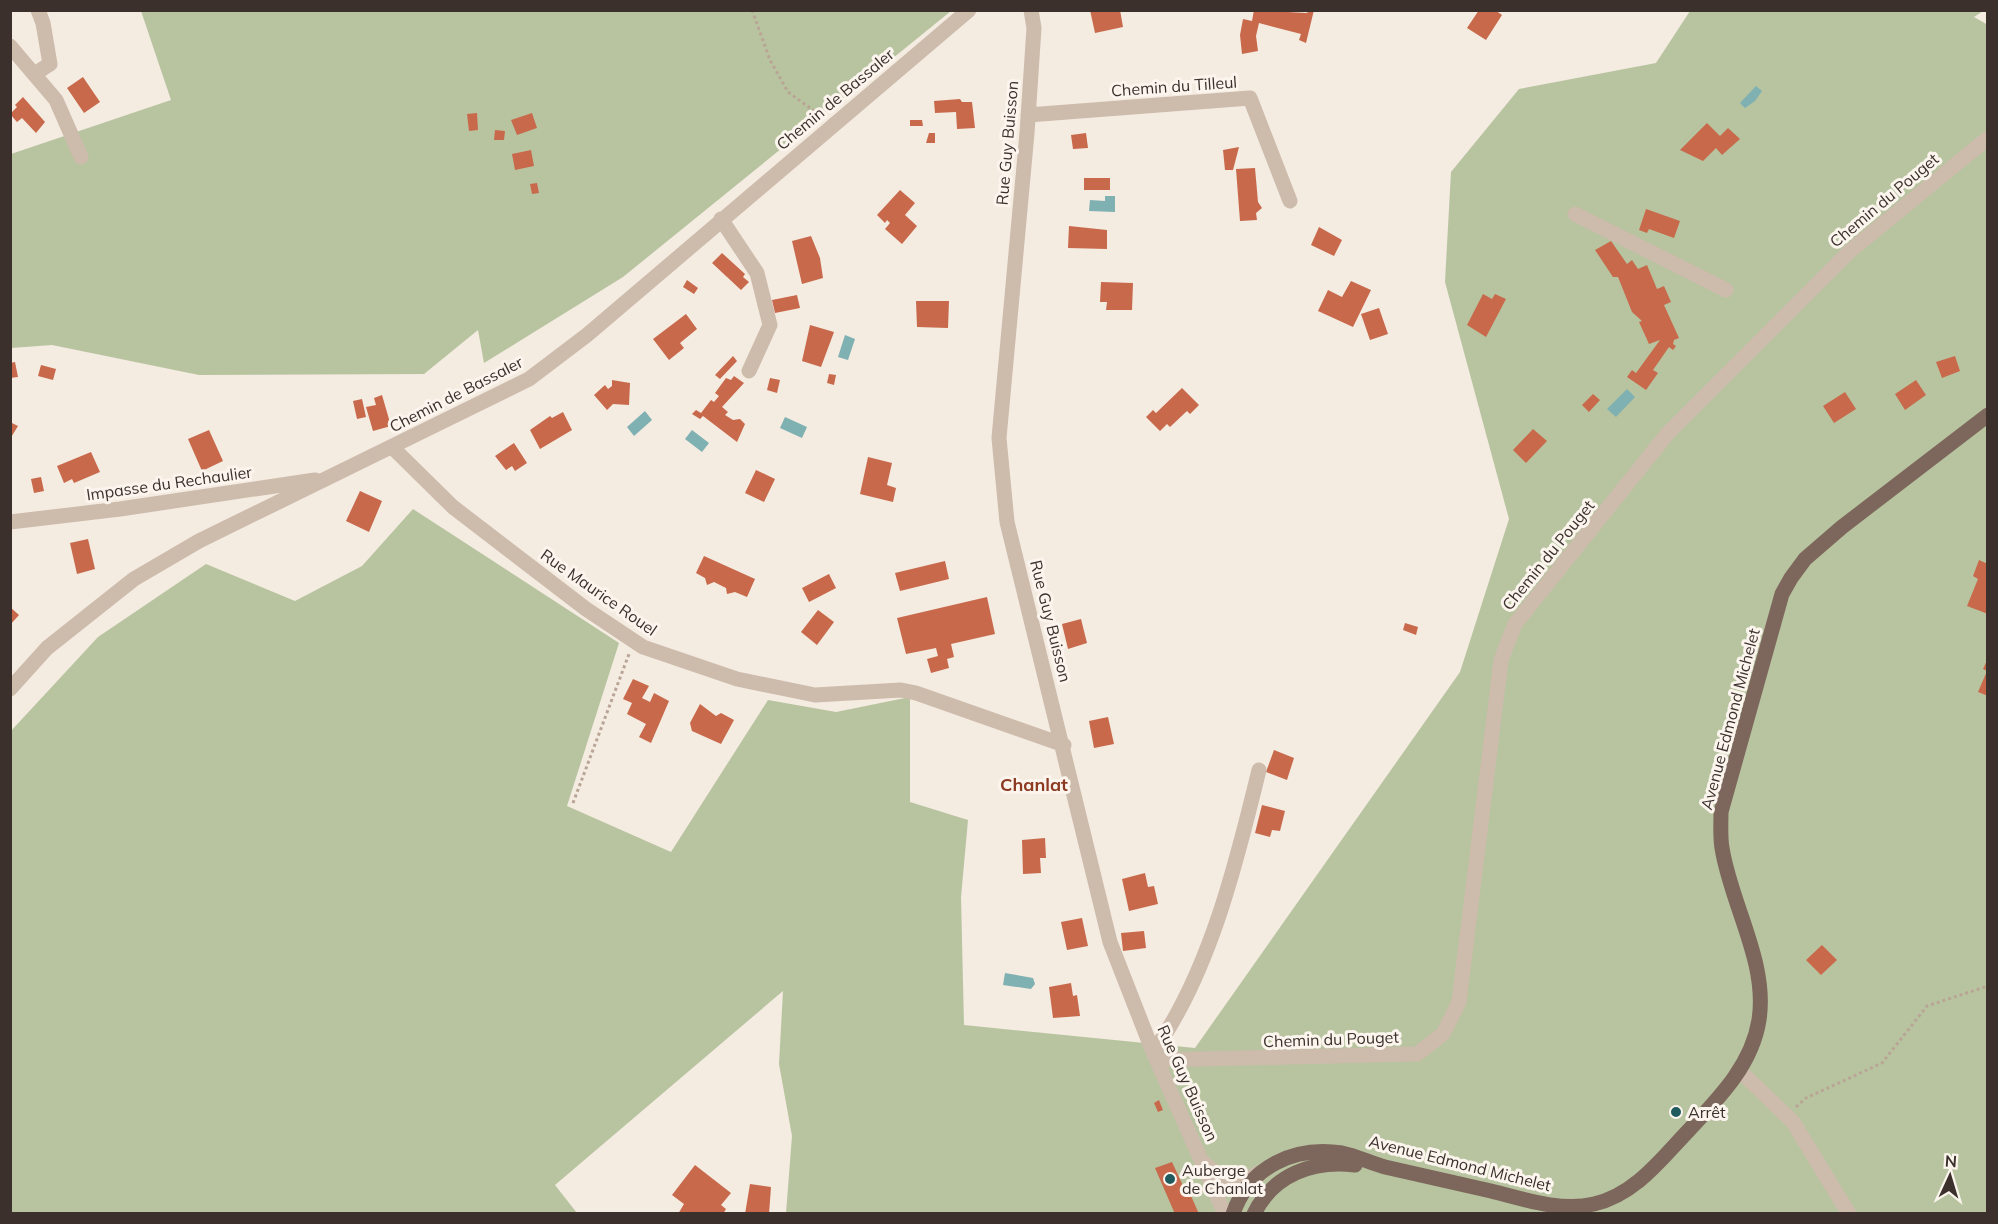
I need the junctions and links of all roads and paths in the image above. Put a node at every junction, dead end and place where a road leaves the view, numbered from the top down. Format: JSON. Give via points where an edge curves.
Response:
{"nodes":[{"id":1,"x":38,"y":10,"type":"edge"},
{"id":2,"x":752,"y":10,"type":"edge"},
{"id":3,"x":969,"y":10,"type":"edge"},
{"id":4,"x":1031,"y":10,"type":"edge"},
{"id":5,"x":10,"y":45,"type":"edge"},
{"id":6,"x":36,"y":73,"type":"junction"},
{"id":7,"x":1028,"y":115,"type":"junction"},
{"id":8,"x":832,"y":125,"type":"junction"},
{"id":9,"x":1988,"y":138,"type":"edge"},
{"id":10,"x":81,"y":157,"type":"dead end"},
{"id":11,"x":1290,"y":201,"type":"dead end"},
{"id":12,"x":1575,"y":214,"type":"dead end"},
{"id":13,"x":721,"y":219,"type":"junction"},
{"id":14,"x":1726,"y":290,"type":"dead end"},
{"id":15,"x":749,"y":371,"type":"dead end"},
{"id":16,"x":1988,"y":416,"type":"edge"},
{"id":17,"x":392,"y":447,"type":"junction"},
{"id":18,"x":333,"y":477,"type":"junction"},
{"id":19,"x":11,"y":522,"type":"edge"},
{"id":20,"x":634,"y":641,"type":"junction"},
{"id":21,"x":10,"y":689,"type":"edge"},
{"id":22,"x":1064,"y":746,"type":"junction"},
{"id":23,"x":1259,"y":770,"type":"dead end"},
{"id":24,"x":573,"y":803,"type":"dead end"},
{"id":25,"x":1988,"y":986,"type":"edge"},
{"id":26,"x":1156,"y":1056,"type":"junction"},
{"id":27,"x":1739,"y":1070,"type":"junction"},
{"id":28,"x":1786,"y":1116,"type":"junction"},
{"id":29,"x":1204,"y":1163,"type":"junction"},
{"id":30,"x":1373,"y":1164,"type":"junction"},
{"id":31,"x":1260,"y":1173,"type":"junction"},
{"id":32,"x":1229,"y":1181,"type":"junction"},
{"id":33,"x":1239,"y":1208,"type":"edge"},
{"id":34,"x":1849,"y":1214,"type":"edge"}],
"edges":[{"from":1,"to":6,"type":"street","via":[[50,64]]},
{"from":2,"to":8,"type":"path","via":[[770,60],[788,92]]},
{"from":3,"to":8,"type":"street","name":"Chemin de Bassaler"},
{"from":4,"to":7,"type":"street","name":"Rue Guy Buisson","via":[[1034,28]]},
{"from":5,"to":6,"type":"street"},
{"from":6,"to":10,"type":"street","via":[[56,100]]},
{"from":7,"to":11,"type":"street","name":"Chemin du Tilleul","via":[[1250,98]]},
{"from":7,"to":22,"type":"street","name":"Rue Guy Buisson","via":[[999,438],[1007,522]]},
{"from":8,"to":13,"type":"street","name":"Chemin de Bassaler"},
{"from":9,"to":26,"type":"street","name":"Chemin du Pouget","via":[[1850,251],[1668,433],[1515,624],[1502,660],[1459,1002],[1443,1034],[1418,1054]]},
{"from":12,"to":14,"type":"street"},
{"from":13,"to":15,"type":"street","via":[[757,273],[770,325]]},
{"from":13,"to":17,"type":"street","name":"Chemin de Bassaler","via":[[587,335],[529,379]]},
{"from":16,"to":27,"type":"main road","name":"Avenue Edmond Michelet","via":[[1842,527],[1805,559],[1782,594],[1721,812],[1722,847],[1760,997],[1756,1034]]},
{"from":17,"to":18,"type":"street","name":"Chemin de Bassaler"},
{"from":17,"to":20,"type":"street","name":"Rue Maurice Rouel","via":[[453,507]]},
{"from":18,"to":19,"type":"street","name":"Impasse du Rechaulier"},
{"from":18,"to":21,"type":"street","name":"Chemin de Bassaler","via":[[199,541],[134,579],[47,648]]},
{"from":20,"to":22,"type":"street","name":"Rue Maurice Rouel","via":[[643,648],[737,680],[815,695],[901,690],[916,693]]},
{"from":20,"to":24,"type":"path"},
{"from":22,"to":26,"type":"street","name":"Rue Guy Buisson","via":[[1110,942]]},
{"from":23,"to":26,"type":"street","via":[[1233,876],[1194,978]]},
{"from":25,"to":28,"type":"path","via":[[1927,1006],[1882,1063],[1806,1098]]},
{"from":26,"to":29,"type":"street","name":"Rue Guy Buisson"},
{"from":27,"to":28,"type":"street"},
{"from":27,"to":30,"type":"main road","name":"Avenue Edmond Michelet","via":[[1720,1097],[1635,1185],[1593,1205],[1538,1203]]},
{"from":28,"to":34,"type":"street","via":[[1831,1180]]},
{"from":29,"to":32,"type":"street"},
{"from":29,"to":33,"type":"street","name":"Rue Guy Buisson","via":[[1208,1179]]},
{"from":30,"to":31,"type":"main road","name":"Avenue Edmond Michelet","via":[[1342,1153],[1309,1152],[1279,1160]]},
{"from":30,"to":33,"type":"main road","via":[[1305,1167]]},
{"from":31,"to":32,"type":"street","via":[[1244,1181]]},
{"from":31,"to":33,"type":"main road","name":"Avenue Edmond Michelet","via":[[1246,1186]]},
{"from":32,"to":33,"type":"street"}]}
